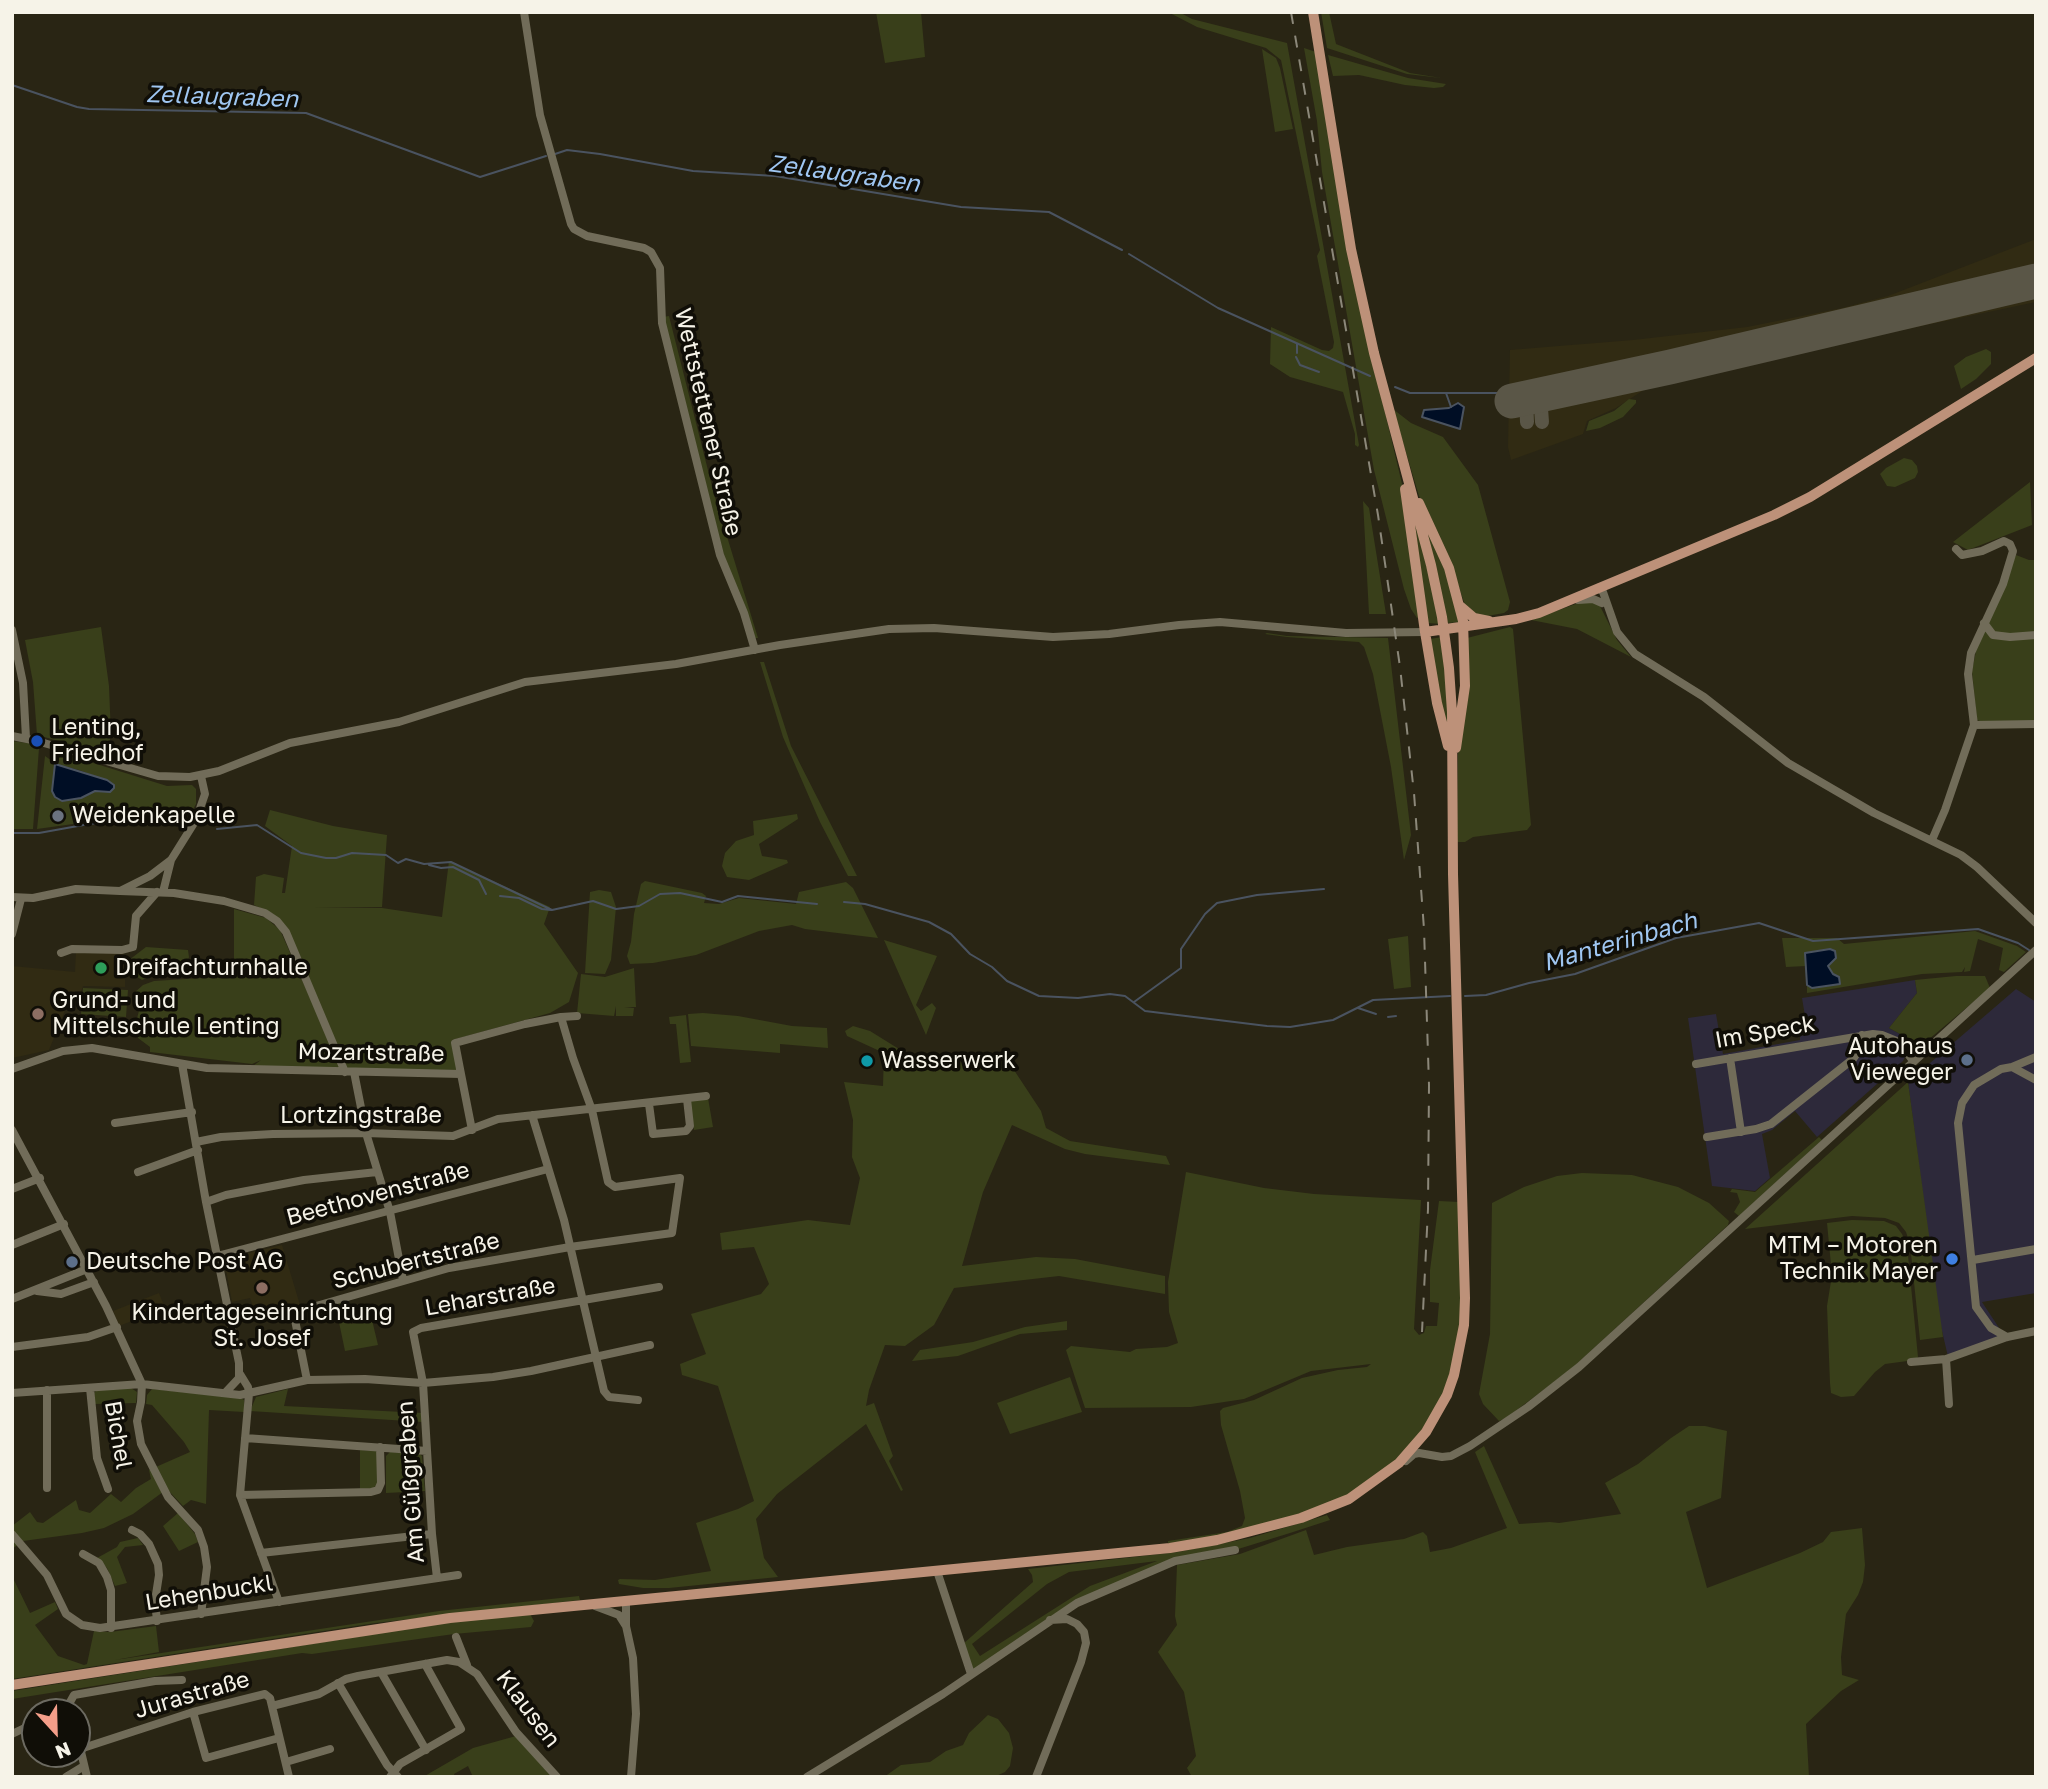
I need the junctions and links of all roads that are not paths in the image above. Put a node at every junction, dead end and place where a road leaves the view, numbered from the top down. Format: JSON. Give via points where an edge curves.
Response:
{"nodes":[{"id":1,"x":524,"y":12,"type":"edge"},
{"id":2,"x":1313,"y":12,"type":"edge"},
{"id":3,"x":2036,"y":358,"type":"edge"},
{"id":4,"x":1395,"y":434,"type":"junction"},
{"id":5,"x":1402,"y":461,"type":"junction"},
{"id":6,"x":1956,"y":549,"type":"dead end"},
{"id":7,"x":1601,"y":596,"type":"junction"},
{"id":8,"x":1460,"y":605,"type":"junction"},
{"id":9,"x":1497,"y":622,"type":"junction"},
{"id":10,"x":1984,"y":623,"type":"junction"},
{"id":11,"x":1461,"y":628,"type":"junction"},
{"id":12,"x":1427,"y":632,"type":"junction"},
{"id":13,"x":13,"y":635,"type":"edge"},
{"id":14,"x":1993,"y":635,"type":"junction"},
{"id":15,"x":2036,"y":635,"type":"edge"},
{"id":16,"x":1976,"y":642,"type":"junction"},
{"id":17,"x":755,"y":650,"type":"junction"},
{"id":18,"x":1975,"y":724,"type":"junction"},
{"id":19,"x":2036,"y":724,"type":"edge"},
{"id":20,"x":12,"y":736,"type":"edge"},
{"id":21,"x":26,"y":738,"type":"junction"},
{"id":22,"x":1452,"y":767,"type":"junction"},
{"id":23,"x":201,"y":776,"type":"junction"},
{"id":24,"x":1931,"y":840,"type":"junction"},
{"id":25,"x":171,"y":860,"type":"junction"},
{"id":26,"x":120,"y":891,"type":"junction"},
{"id":27,"x":160,"y":892,"type":"junction"},
{"id":28,"x":17,"y":898,"type":"edge"},
{"id":29,"x":2034,"y":919,"type":"edge"},
{"id":30,"x":12,"y":934,"type":"edge"},
{"id":31,"x":2035,"y":951,"type":"edge"},
{"id":32,"x":61,"y":953,"type":"dead end"},
{"id":33,"x":577,"y":1016,"type":"dead end"},
{"id":34,"x":561,"y":1017,"type":"junction"},
{"id":35,"x":1863,"y":1035,"type":"junction"},
{"id":36,"x":2036,"y":1057,"type":"edge"},
{"id":37,"x":1730,"y":1058,"type":"junction"},
{"id":38,"x":1913,"y":1060,"type":"junction"},
{"id":39,"x":1696,"y":1063,"type":"dead end"},
{"id":40,"x":182,"y":1064,"type":"junction"},
{"id":41,"x":2012,"y":1067,"type":"junction"},
{"id":42,"x":12,"y":1069,"type":"edge"},
{"id":43,"x":350,"y":1072,"type":"junction"},
{"id":44,"x":461,"y":1074,"type":"junction"},
{"id":45,"x":2036,"y":1080,"type":"edge"},
{"id":46,"x":706,"y":1096,"type":"dead end"},
{"id":47,"x":687,"y":1099,"type":"junction"},
{"id":48,"x":649,"y":1104,"type":"junction"},
{"id":49,"x":592,"y":1110,"type":"junction"},
{"id":50,"x":192,"y":1112,"type":"junction"},
{"id":51,"x":532,"y":1115,"type":"junction"},
{"id":52,"x":115,"y":1122,"type":"dead end"},
{"id":53,"x":12,"y":1130,"type":"edge"},
{"id":54,"x":472,"y":1130,"type":"junction"},
{"id":55,"x":1741,"y":1132,"type":"junction"},
{"id":56,"x":366,"y":1133,"type":"junction"},
{"id":57,"x":1707,"y":1137,"type":"dead end"},
{"id":58,"x":197,"y":1146,"type":"junction"},
{"id":59,"x":548,"y":1169,"type":"junction"},
{"id":60,"x":138,"y":1172,"type":"dead end"},
{"id":61,"x":377,"y":1172,"type":"junction"},
{"id":62,"x":40,"y":1178,"type":"junction"},
{"id":63,"x":12,"y":1189,"type":"edge"},
{"id":64,"x":206,"y":1202,"type":"junction"},
{"id":65,"x":390,"y":1212,"type":"junction"},
{"id":66,"x":64,"y":1224,"type":"junction"},
{"id":67,"x":12,"y":1245,"type":"edge"},
{"id":68,"x":570,"y":1247,"type":"junction"},
{"id":69,"x":2036,"y":1250,"type":"edge"},
{"id":70,"x":217,"y":1256,"type":"junction"},
{"id":71,"x":1973,"y":1260,"type":"junction"},
{"id":72,"x":87,"y":1269,"type":"junction"},
{"id":73,"x":403,"y":1280,"type":"junction"},
{"id":74,"x":94,"y":1282,"type":"junction"},
{"id":75,"x":659,"y":1287,"type":"dead end"},
{"id":76,"x":34,"y":1290,"type":"junction"},
{"id":77,"x":12,"y":1299,"type":"edge"},
{"id":78,"x":583,"y":1301,"type":"junction"},
{"id":79,"x":117,"y":1327,"type":"junction"},
{"id":80,"x":2036,"y":1331,"type":"edge"},
{"id":81,"x":2007,"y":1338,"type":"junction"},
{"id":82,"x":649,"y":1345,"type":"dead end"},
{"id":83,"x":12,"y":1347,"type":"edge"},
{"id":84,"x":595,"y":1357,"type":"junction"},
{"id":85,"x":1946,"y":1359,"type":"junction"},
{"id":86,"x":1911,"y":1362,"type":"dead end"},
{"id":87,"x":240,"y":1374,"type":"junction"},
{"id":88,"x":307,"y":1380,"type":"junction"},
{"id":89,"x":424,"y":1382,"type":"junction"},
{"id":90,"x":142,"y":1384,"type":"junction"},
{"id":91,"x":90,"y":1388,"type":"junction"},
{"id":92,"x":47,"y":1390,"type":"junction"},
{"id":93,"x":12,"y":1393,"type":"edge"},
{"id":94,"x":225,"y":1393,"type":"junction"},
{"id":95,"x":249,"y":1394,"type":"junction"},
{"id":96,"x":638,"y":1400,"type":"dead end"},
{"id":97,"x":1949,"y":1404,"type":"dead end"},
{"id":98,"x":245,"y":1438,"type":"junction"},
{"id":99,"x":380,"y":1447,"type":"junction"},
{"id":100,"x":427,"y":1451,"type":"junction"},
{"id":101,"x":1380,"y":1479,"type":"junction"},
{"id":102,"x":47,"y":1488,"type":"dead end"},
{"id":103,"x":108,"y":1489,"type":"dead end"},
{"id":104,"x":240,"y":1495,"type":"junction"},
{"id":105,"x":132,"y":1530,"type":"dead end"},
{"id":106,"x":12,"y":1534,"type":"edge"},
{"id":107,"x":432,"y":1534,"type":"junction"},
{"id":108,"x":1235,"y":1550,"type":"dead end"},
{"id":109,"x":261,"y":1553,"type":"junction"},
{"id":110,"x":83,"y":1554,"type":"dead end"},
{"id":111,"x":937,"y":1571,"type":"junction"},
{"id":112,"x":458,"y":1575,"type":"dead end"},
{"id":113,"x":437,"y":1578,"type":"junction"},
{"id":114,"x":623,"y":1601,"type":"junction"},
{"id":115,"x":279,"y":1602,"type":"junction"},
{"id":116,"x":585,"y":1604,"type":"junction"},
{"id":117,"x":201,"y":1614,"type":"junction"},
{"id":118,"x":619,"y":1615,"type":"junction"},
{"id":119,"x":1049,"y":1620,"type":"junction"},
{"id":120,"x":158,"y":1622,"type":"junction"},
{"id":121,"x":626,"y":1626,"type":"junction"},
{"id":122,"x":111,"y":1628,"type":"junction"},
{"id":123,"x":456,"y":1637,"type":"dead end"},
{"id":124,"x":425,"y":1664,"type":"junction"},
{"id":125,"x":467,"y":1665,"type":"junction"},
{"id":126,"x":381,"y":1672,"type":"junction"},
{"id":127,"x":971,"y":1674,"type":"junction"},
{"id":128,"x":181,"y":1680,"type":"dead end"},
{"id":129,"x":338,"y":1683,"type":"junction"},
{"id":130,"x":12,"y":1685,"type":"edge"},
{"id":131,"x":73,"y":1698,"type":"edge"},
{"id":132,"x":272,"y":1706,"type":"junction"},
{"id":133,"x":193,"y":1712,"type":"junction"},
{"id":134,"x":279,"y":1738,"type":"junction"},
{"id":135,"x":91,"y":1745,"type":"edge"},
{"id":136,"x":330,"y":1749,"type":"dead end"},
{"id":137,"x":426,"y":1750,"type":"junction"},
{"id":138,"x":286,"y":1762,"type":"junction"},
{"id":139,"x":394,"y":1775,"type":"edge"},
{"id":140,"x":289,"y":1777,"type":"edge"},
{"id":141,"x":557,"y":1777,"type":"edge"},
{"id":142,"x":632,"y":1777,"type":"edge"},
{"id":143,"x":807,"y":1777,"type":"edge"},
{"id":144,"x":1036,"y":1777,"type":"edge"}],
"edges":[{"from":1,"to":17,"type":"street","name":"Wettstettener Straße","via":[[540,115],[574,229],[644,248],[660,268],[662,323],[720,555]]},
{"from":2,"to":4,"type":"main road","via":[[1351,249]]},
{"from":3,"to":7,"type":"main road","via":[[1810,497],[1611,583]]},
{"from":4,"to":5,"type":"main road"},
{"from":4,"to":12,"type":"main road"},
{"from":5,"to":8,"type":"main road","via":[[1449,568]]},
{"from":5,"to":22,"type":"main road","via":[[1442,617],[1449,668]]},
{"from":6,"to":10,"type":"street","via":[[1962,555],[2004,541],[2013,551]]},
{"from":7,"to":9,"type":"main road"},
{"from":7,"to":24,"type":"street","via":[[1622,641],[1635,654],[1704,697],[1775,754],[1874,813]]},
{"from":8,"to":9,"type":"main road","via":[[1474,618]]},
{"from":8,"to":11,"type":"main road"},
{"from":9,"to":11,"type":"main road"},
{"from":10,"to":14,"type":"street"},
{"from":10,"to":16,"type":"street"},
{"from":11,"to":12,"type":"main road"},
{"from":11,"to":22,"type":"main road","via":[[1465,686]]},
{"from":12,"to":17,"type":"street","via":[[1375,634],[1220,622],[1053,637],[915,627]]},
{"from":12,"to":22,"type":"main road"},
{"from":13,"to":21,"type":"street","via":[[23,683]]},
{"from":14,"to":15,"type":"street"},
{"from":14,"to":16,"type":"street"},
{"from":16,"to":18,"type":"street","via":[[1968,674]]},
{"from":17,"to":23,"type":"street","via":[[525,682],[399,722],[290,743]]},
{"from":18,"to":19,"type":"street"},
{"from":18,"to":24,"type":"street"},
{"from":20,"to":21,"type":"street"},
{"from":21,"to":23,"type":"street","via":[[158,776]]},
{"from":22,"to":101,"type":"main road","via":[[1464,1325],[1454,1374],[1436,1417],[1413,1448]]},
{"from":23,"to":25,"type":"street","via":[[204,800]]},
{"from":24,"to":29,"type":"street","via":[[1977,866]]},
{"from":25,"to":26,"type":"street"},
{"from":25,"to":27,"type":"street"},
{"from":26,"to":27,"type":"street"},
{"from":26,"to":28,"type":"street","via":[[76,889]]},
{"from":27,"to":32,"type":"street","via":[[136,916],[133,947]]},
{"from":27,"to":43,"type":"street","via":[[244,906],[277,921]]},
{"from":28,"to":30,"type":"street"},
{"from":31,"to":38,"type":"street"},
{"from":33,"to":34,"type":"street"},
{"from":34,"to":44,"type":"street","via":[[456,1043]]},
{"from":34,"to":49,"type":"street"},
{"from":35,"to":37,"type":"street","name":"Im Speck"},
{"from":35,"to":38,"type":"street","name":"Im Speck","via":[[1891,1038]]},
{"from":35,"to":55,"type":"street","via":[[1853,1059],[1777,1120]]},
{"from":36,"to":41,"type":"street"},
{"from":37,"to":39,"type":"street","name":"Im Speck"},
{"from":37,"to":55,"type":"street"},
{"from":38,"to":101,"type":"street","via":[[1579,1367],[1459,1452],[1441,1457],[1413,1454]]},
{"from":40,"to":42,"type":"street","name":"Mozartstraße","via":[[77,1048]]},
{"from":40,"to":43,"type":"street","name":"Mozartstraße"},
{"from":40,"to":50,"type":"street"},
{"from":41,"to":45,"type":"street"},
{"from":41,"to":71,"type":"street","via":[[1974,1085],[1962,1103],[1958,1123]]},
{"from":43,"to":44,"type":"street","name":"Mozartstraße"},
{"from":43,"to":56,"type":"street"},
{"from":44,"to":54,"type":"street","name":"Mozartstraße"},
{"from":46,"to":47,"type":"street","name":"Lortzingstraße"},
{"from":47,"to":48,"type":"street","name":"Lortzingstraße"},
{"from":47,"to":48,"type":"street","via":[[690,1126],[686,1131],[653,1134]]},
{"from":48,"to":49,"type":"street","name":"Lortzingstraße"},
{"from":49,"to":51,"type":"street","name":"Lortzingstraße"},
{"from":49,"to":68,"type":"street","name":"Schubertstraße","via":[[608,1182],[615,1187],[680,1178],[672,1233]]},
{"from":50,"to":52,"type":"street"},
{"from":50,"to":58,"type":"street"},
{"from":51,"to":54,"type":"street","name":"Lortzingstraße","via":[[498,1119]]},
{"from":51,"to":59,"type":"street"},
{"from":53,"to":62,"type":"street"},
{"from":54,"to":56,"type":"street","name":"Lortzingstraße","via":[[453,1136]]},
{"from":55,"to":57,"type":"street"},
{"from":56,"to":58,"type":"street","name":"Lortzingstraße","via":[[221,1137]]},
{"from":56,"to":61,"type":"street"},
{"from":58,"to":60,"type":"street","name":"Lortzingstraße"},
{"from":58,"to":64,"type":"street"},
{"from":59,"to":65,"type":"street","name":"Beethovenstraße"},
{"from":59,"to":68,"type":"street"},
{"from":61,"to":64,"type":"street","via":[[303,1180]]},
{"from":61,"to":65,"type":"street"},
{"from":62,"to":63,"type":"street"},
{"from":62,"to":66,"type":"street"},
{"from":64,"to":70,"type":"street"},
{"from":65,"to":70,"type":"street","name":"Beethovenstraße"},
{"from":65,"to":73,"type":"street"},
{"from":66,"to":67,"type":"street"},
{"from":66,"to":72,"type":"street"},
{"from":68,"to":73,"type":"street","name":"Schubertstraße"},
{"from":68,"to":78,"type":"street"},
{"from":69,"to":71,"type":"street"},
{"from":70,"to":87,"type":"street"},
{"from":71,"to":81,"type":"street","via":[[1976,1307],[1991,1328]]},
{"from":72,"to":74,"type":"street"},
{"from":72,"to":76,"type":"street"},
{"from":73,"to":88,"type":"street","name":"Schubertstraße","via":[[298,1313],[295,1320]]},
{"from":74,"to":76,"type":"street","via":[[61,1294]]},
{"from":74,"to":79,"type":"street"},
{"from":75,"to":78,"type":"street"},
{"from":76,"to":77,"type":"street"},
{"from":78,"to":84,"type":"street"},
{"from":78,"to":89,"type":"street","name":"Leharstraße","via":[[416,1329]]},
{"from":79,"to":83,"type":"street","via":[[88,1337]]},
{"from":79,"to":90,"type":"street"},
{"from":80,"to":81,"type":"street"},
{"from":81,"to":85,"type":"street"},
{"from":82,"to":84,"type":"street"},
{"from":84,"to":89,"type":"street","via":[[493,1377]]},
{"from":84,"to":96,"type":"street","via":[[609,1397]]},
{"from":85,"to":86,"type":"street"},
{"from":85,"to":97,"type":"street"},
{"from":87,"to":94,"type":"street"},
{"from":87,"to":95,"type":"street"},
{"from":88,"to":89,"type":"street"},
{"from":88,"to":95,"type":"street"},
{"from":89,"to":100,"type":"street","name":"Am Güßgraben"},
{"from":90,"to":91,"type":"street"},
{"from":90,"to":94,"type":"street"},
{"from":90,"to":117,"type":"street","via":[[137,1421],[141,1444],[168,1497],[198,1531],[204,1547],[207,1567]]},
{"from":91,"to":92,"type":"street"},
{"from":91,"to":103,"type":"street","name":"Bichel","via":[[97,1458]]},
{"from":92,"to":93,"type":"street"},
{"from":92,"to":102,"type":"street"},
{"from":94,"to":95,"type":"street"},
{"from":95,"to":98,"type":"street"},
{"from":98,"to":99,"type":"street"},
{"from":98,"to":104,"type":"street"},
{"from":99,"to":100,"type":"street"},
{"from":99,"to":104,"type":"street","via":[[378,1490]]},
{"from":100,"to":107,"type":"street","name":"Am Güßgraben"},
{"from":101,"to":111,"type":"main road","via":[[1322,1511],[1217,1540]]},
{"from":104,"to":109,"type":"street"},
{"from":105,"to":120,"type":"street","via":[[149,1544],[158,1564]]},
{"from":106,"to":122,"type":"street","name":"Lehenbuckl","via":[[47,1575],[65,1614],[82,1625]]},
{"from":107,"to":109,"type":"street"},
{"from":107,"to":113,"type":"street","name":"Am Güßgraben"},
{"from":108,"to":119,"type":"street","via":[[1164,1565]]},
{"from":109,"to":115,"type":"street"},
{"from":110,"to":122,"type":"street","via":[[99,1563],[107,1577]]},
{"from":111,"to":114,"type":"main road"},
{"from":111,"to":127,"type":"street"},
{"from":112,"to":113,"type":"street","name":"Lehenbuckl"},
{"from":113,"to":115,"type":"street","name":"Lehenbuckl"},
{"from":114,"to":116,"type":"main road"},
{"from":114,"to":118,"type":"street","via":[[617,1609]]},
{"from":114,"to":121,"type":"street"},
{"from":115,"to":117,"type":"street","name":"Lehenbuckl"},
{"from":116,"to":118,"type":"street"},
{"from":116,"to":130,"type":"main road","via":[[411,1623]]},
{"from":117,"to":120,"type":"street","name":"Lehenbuckl"},
{"from":118,"to":121,"type":"street"},
{"from":119,"to":127,"type":"street"},
{"from":119,"to":144,"type":"street","via":[[1067,1619],[1077,1624],[1086,1643]]},
{"from":120,"to":122,"type":"street","name":"Lehenbuckl"},
{"from":121,"to":142,"type":"street","via":[[636,1714]]},
{"from":123,"to":125,"type":"street","name":"Klausen"},
{"from":124,"to":125,"type":"street","name":"Jurastraße","via":[[447,1660]]},
{"from":124,"to":126,"type":"street","name":"Jurastraße"},
{"from":124,"to":137,"type":"street","via":[[461,1729]]},
{"from":125,"to":141,"type":"street","name":"Klausen","via":[[516,1732]]},
{"from":126,"to":129,"type":"street","name":"Jurastraße"},
{"from":126,"to":137,"type":"street"},
{"from":127,"to":143,"type":"street"},
{"from":128,"to":131,"type":"street"},
{"from":129,"to":132,"type":"street","name":"Jurastraße","via":[[319,1694]]},
{"from":129,"to":139,"type":"street"},
{"from":132,"to":133,"type":"street","name":"Jurastraße","via":[[269,1696],[261,1694]]},
{"from":132,"to":134,"type":"street"},
{"from":133,"to":134,"type":"street","via":[[206,1758]]},
{"from":133,"to":135,"type":"street","name":"Jurastraße"},
{"from":134,"to":138,"type":"street"},
{"from":136,"to":138,"type":"street"},
{"from":137,"to":139,"type":"street","via":[[400,1764]]},
{"from":138,"to":140,"type":"street"}]}
